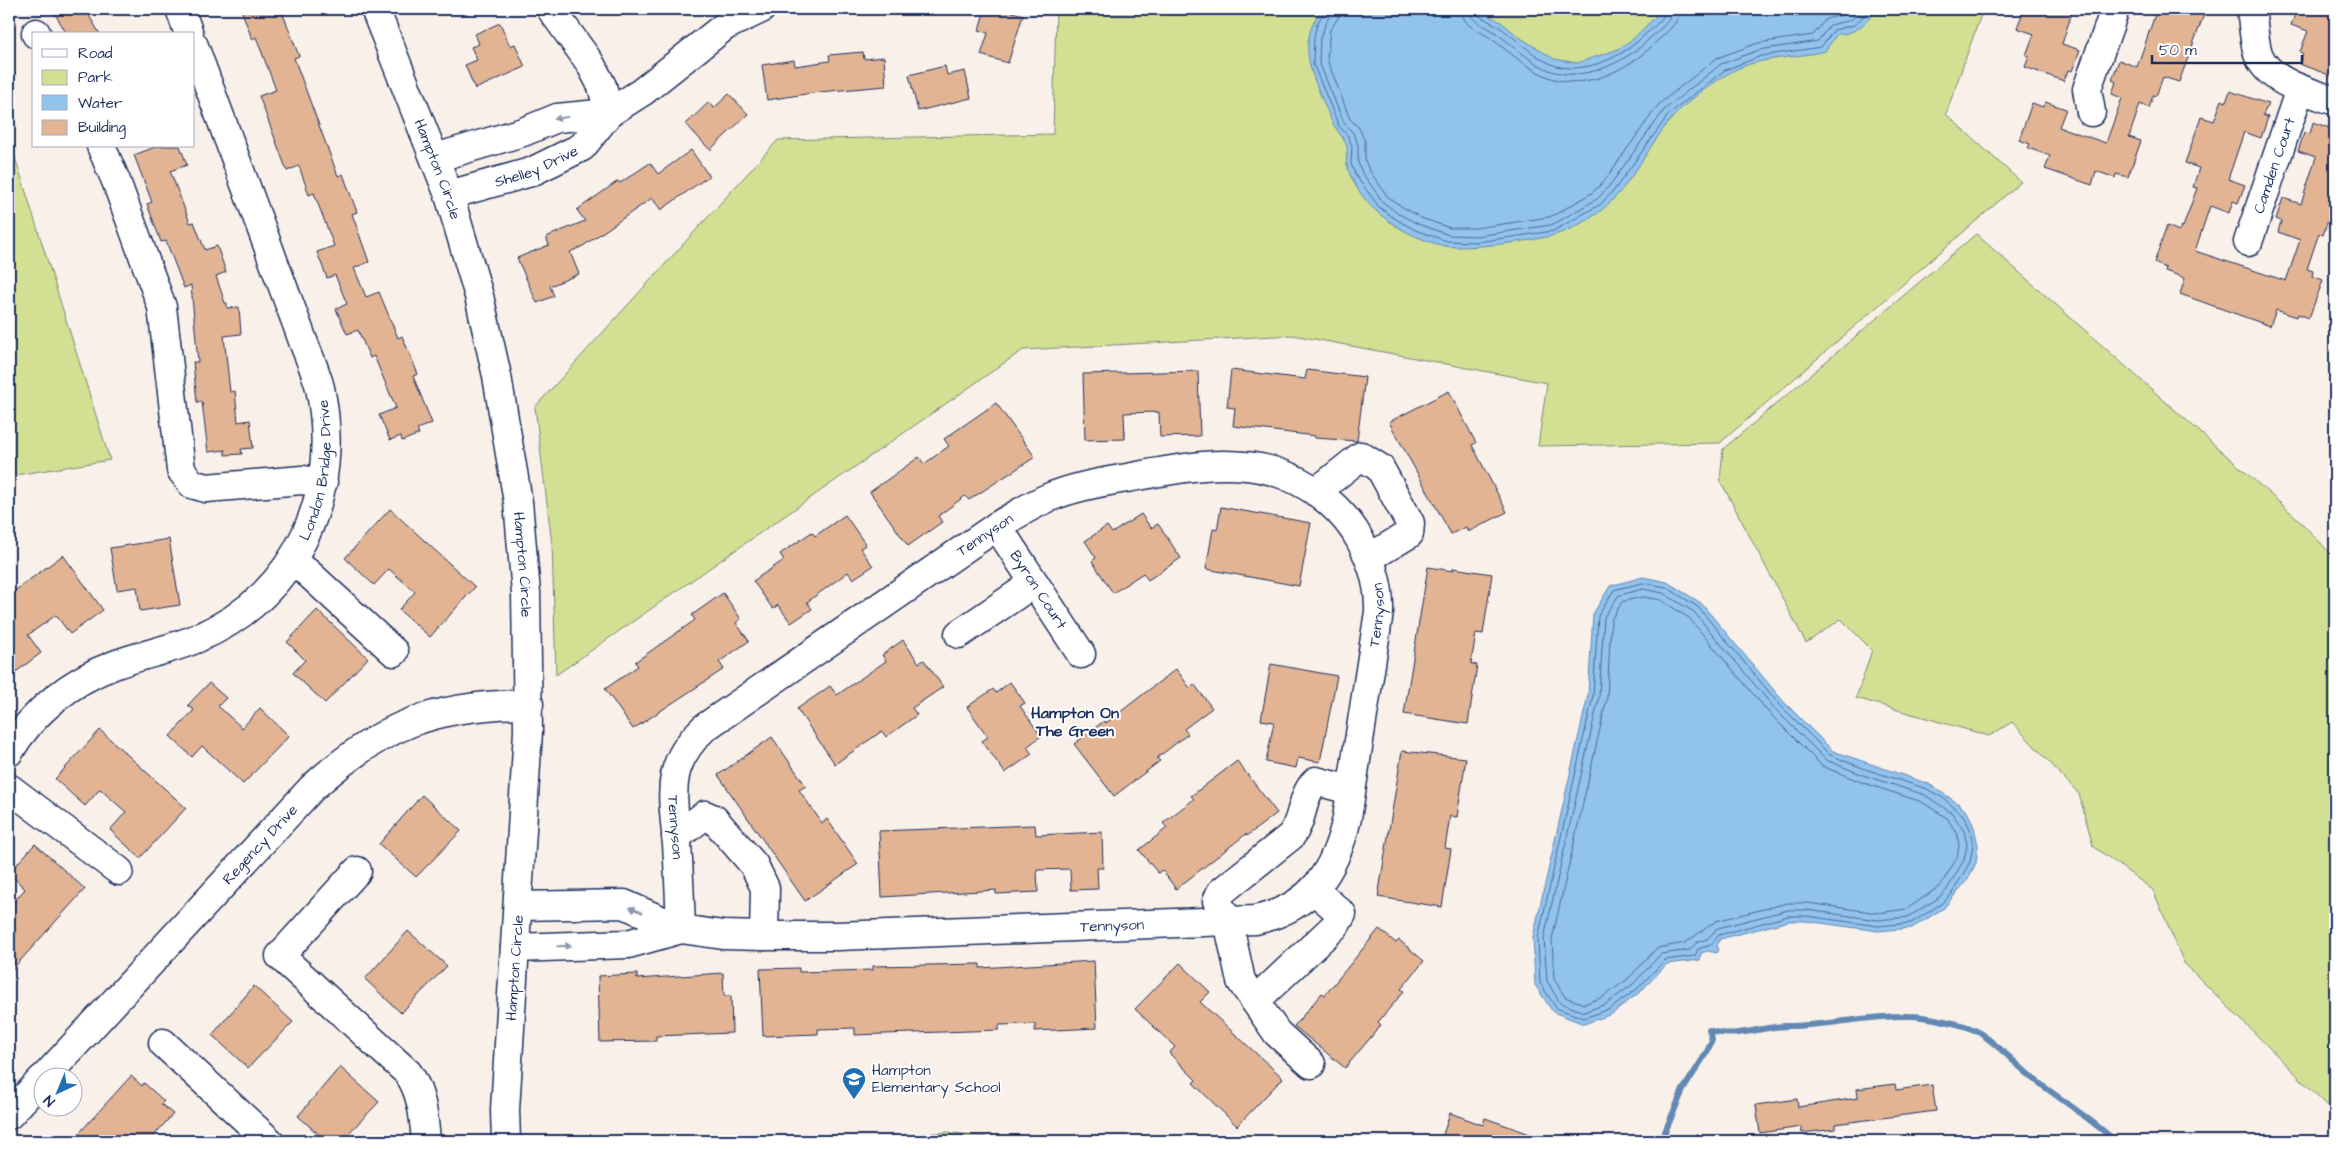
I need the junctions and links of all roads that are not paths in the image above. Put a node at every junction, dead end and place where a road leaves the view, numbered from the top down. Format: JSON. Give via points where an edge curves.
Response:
{"nodes":[{"id":1,"x":180,"y":9,"type":"edge"},
{"id":2,"x":374,"y":9,"type":"edge"},
{"id":3,"x":552,"y":9,"type":"edge"},
{"id":4,"x":761,"y":9,"type":"edge"},
{"id":5,"x":2115,"y":9,"type":"edge"},
{"id":6,"x":2251,"y":9,"type":"edge"},
{"id":7,"x":188,"y":32,"type":"edge"},
{"id":8,"x":195,"y":49,"type":"edge"},
{"id":9,"x":2300,"y":89,"type":"junction"},
{"id":10,"x":2335,"y":101,"type":"edge"},
{"id":11,"x":2091,"y":112,"type":"dead end"},
{"id":12,"x":609,"y":113,"type":"junction"},
{"id":13,"x":102,"y":148,"type":"edge"},
{"id":14,"x":435,"y":158,"type":"junction"},
{"id":15,"x":449,"y":195,"type":"junction"},
{"id":16,"x":2248,"y":242,"type":"dead end"},
{"id":17,"x":323,"y":482,"type":"junction"},
{"id":18,"x":1316,"y":492,"type":"junction"},
{"id":19,"x":997,"y":526,"type":"junction"},
{"id":20,"x":1369,"y":558,"type":"junction"},
{"id":21,"x":291,"y":562,"type":"junction"},
{"id":22,"x":1034,"y":583,"type":"junction"},
{"id":23,"x":960,"y":634,"type":"dead end"},
{"id":24,"x":394,"y":652,"type":"dead end"},
{"id":25,"x":1081,"y":654,"type":"dead end"},
{"id":26,"x":529,"y":704,"type":"junction"},
{"id":27,"x":9,"y":752,"type":"edge"},
{"id":28,"x":9,"y":788,"type":"edge"},
{"id":29,"x":1350,"y":790,"type":"junction"},
{"id":30,"x":676,"y":837,"type":"junction"},
{"id":31,"x":119,"y":871,"type":"dead end"},
{"id":32,"x":357,"y":871,"type":"dead end"},
{"id":33,"x":1314,"y":890,"type":"junction"},
{"id":34,"x":519,"y":906,"type":"junction"},
{"id":35,"x":1228,"y":922,"type":"junction"},
{"id":36,"x":681,"y":929,"type":"junction"},
{"id":37,"x":764,"y":936,"type":"junction"},
{"id":38,"x":516,"y":948,"type":"junction"},
{"id":39,"x":1255,"y":1001,"type":"junction"},
{"id":40,"x":163,"y":1043,"type":"dead end"},
{"id":41,"x":1311,"y":1064,"type":"dead end"},
{"id":42,"x":52,"y":1068,"type":"edge"},
{"id":43,"x":32,"y":1090,"type":"edge"},
{"id":44,"x":9,"y":1115,"type":"edge"},
{"id":45,"x":269,"y":1141,"type":"edge"},
{"id":46,"x":426,"y":1141,"type":"edge"},
{"id":47,"x":506,"y":1141,"type":"edge"}],
"edges":[{"from":1,"to":7,"type":"street"},
{"from":2,"to":14,"type":"street","name":"Hampton Circle"},
{"from":3,"to":12,"type":"street","via":[[590,63],[602,86]]},
{"from":4,"to":12,"type":"street","name":"Shelley Drive","via":[[725,26],[642,92]]},
{"from":5,"to":11,"type":"street","via":[[2087,89]]},
{"from":6,"to":9,"type":"street","via":[[2259,56],[2270,71]]},
{"from":8,"to":17,"type":"street","name":"London Bridge Drive","via":[[319,386],[326,447]]},
{"from":9,"to":10,"type":"street"},
{"from":9,"to":16,"type":"street","name":"Camden Court"},
{"from":12,"to":14,"type":"street","name":"Shelley Drive","one_way":true,"via":[[557,118],[523,132]]},
{"from":12,"to":15,"type":"street","name":"Shelley Drive","via":[[582,147],[558,160],[531,172]]},
{"from":13,"to":17,"type":"street","via":[[162,307],[181,470],[192,484],[206,488],[302,480]]},
{"from":14,"to":15,"type":"street","name":"Hampton Circle"},
{"from":15,"to":26,"type":"street","name":"Hampton Circle","via":[[481,304],[512,458],[526,593]]},
{"from":17,"to":21,"type":"street","name":"London Bridge Drive","via":[[312,521]]},
{"from":18,"to":19,"type":"street","name":"Tennyson","via":[[1272,471],[1186,466],[1076,489],[1028,508]]},
{"from":18,"to":20,"type":"street","name":"Tennyson","via":[[1349,523]]},
{"from":18,"to":20,"type":"street","via":[[1362,456],[1380,468],[1410,523],[1409,534]]},
{"from":19,"to":22,"type":"street","name":"Byron Court"},
{"from":19,"to":30,"type":"street","name":"Tennyson","via":[[698,733],[683,754],[672,790]]},
{"from":20,"to":29,"type":"street","name":"Tennyson","via":[[1377,584],[1379,612]]},
{"from":21,"to":24,"type":"street","via":[[307,572]]},
{"from":21,"to":27,"type":"street","name":"London Bridge Drive","via":[[248,609],[218,629],[173,648],[114,665],[73,685],[34,718]]},
{"from":22,"to":23,"type":"street"},
{"from":22,"to":25,"type":"street","name":"Byron Court"},
{"from":26,"to":34,"type":"street","name":"Hampton Circle"},
{"from":26,"to":42,"type":"street","name":"Regency Drive","via":[[464,708],[402,725],[366,743],[338,764],[312,788]]},
{"from":28,"to":31,"type":"street"},
{"from":29,"to":33,"type":"street","name":"Tennyson","via":[[1342,840],[1328,872]]},
{"from":29,"to":35,"type":"street","via":[[1316,781],[1309,788],[1298,827],[1291,836],[1221,892],[1217,901]]},
{"from":30,"to":36,"type":"street","name":"Tennyson"},
{"from":30,"to":37,"type":"street","via":[[705,815],[714,819],[754,865],[765,888]]},
{"from":32,"to":46,"type":"street","via":[[280,956],[408,1073],[419,1096]]},
{"from":33,"to":35,"type":"street","name":"Tennyson","via":[[1301,901],[1270,917]]},
{"from":33,"to":39,"type":"street","via":[[1342,914],[1335,926]]},
{"from":36,"to":34,"type":"street","name":"Tennyson","one_way":true,"via":[[624,904]]},
{"from":34,"to":38,"type":"street","name":"Hampton Circle"},
{"from":35,"to":37,"type":"street","name":"Tennyson"},
{"from":35,"to":39,"type":"street","via":[[1241,981]]},
{"from":36,"to":37,"type":"street","name":"Tennyson"},
{"from":38,"to":36,"type":"street","name":"Tennyson","one_way":true,"via":[[628,944]]},
{"from":38,"to":47,"type":"street","name":"Hampton Circle","via":[[505,1110]]},
{"from":39,"to":41,"type":"street","via":[[1277,1032]]},
{"from":40,"to":45,"type":"street"},
{"from":43,"to":44,"type":"street","name":"Regency Drive"}]}
